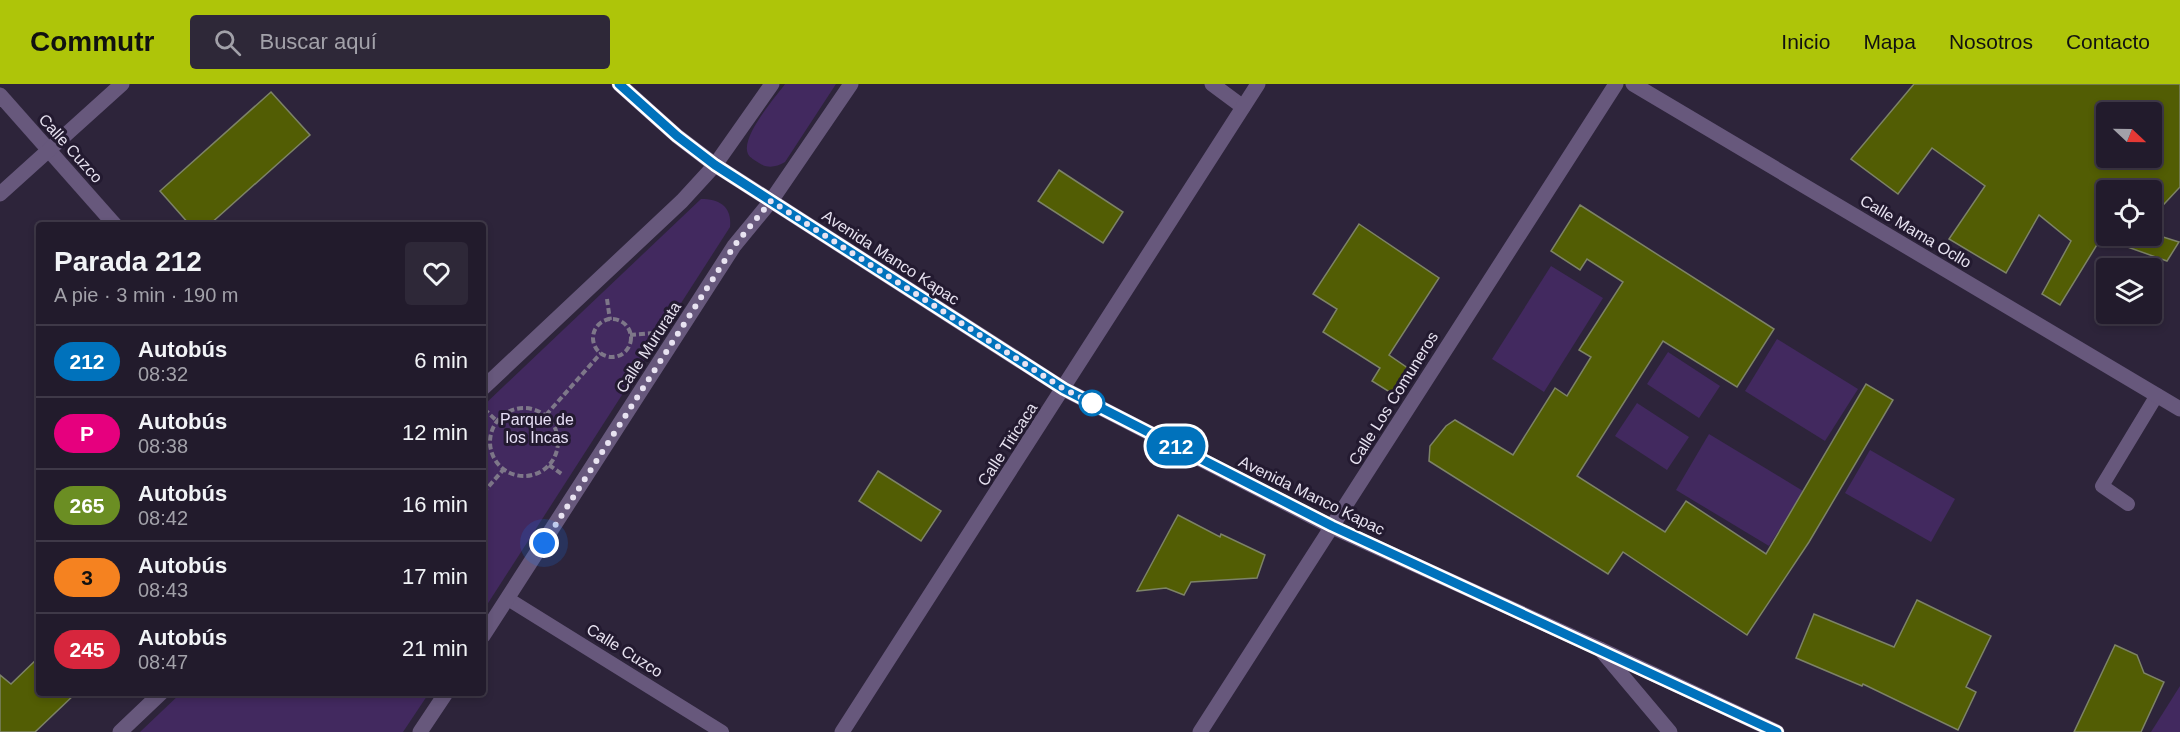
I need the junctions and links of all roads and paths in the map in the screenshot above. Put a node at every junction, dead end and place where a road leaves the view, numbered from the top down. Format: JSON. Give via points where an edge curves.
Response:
{"nodes":[{"id":1,"x":122,"y":84,"type":"edge"},
{"id":2,"x":619,"y":84,"type":"edge"},
{"id":3,"x":772,"y":84,"type":"edge"},
{"id":4,"x":851,"y":84,"type":"edge"},
{"id":5,"x":1212,"y":84,"type":"edge"},
{"id":6,"x":1257,"y":84,"type":"edge"},
{"id":7,"x":1616,"y":84,"type":"edge"},
{"id":8,"x":1633,"y":84,"type":"edge"},
{"id":9,"x":0,"y":95,"type":"edge"},
{"id":10,"x":1243,"y":107,"type":"junction"},
{"id":11,"x":48,"y":150,"type":"junction"},
{"id":12,"x":715,"y":165,"type":"junction"},
{"id":13,"x":0,"y":194,"type":"edge"},
{"id":14,"x":771,"y":201,"type":"junction"},
{"id":15,"x":112,"y":222,"type":"edge"},
{"id":16,"x":600,"y":353,"type":"junction"},
{"id":17,"x":486,"y":385,"type":"edge"},
{"id":18,"x":1064,"y":389,"type":"junction"},
{"id":19,"x":2157,"y":395,"type":"junction"},
{"id":20,"x":2180,"y":409,"type":"edge"},
{"id":21,"x":486,"y":412,"type":"edge"},
{"id":22,"x":546,"y":415,"type":"junction"},
{"id":23,"x":497,"y":421,"type":"junction"},
{"id":24,"x":503,"y":470,"type":"junction"},
{"id":25,"x":486,"y":490,"type":"edge"},
{"id":26,"x":2128,"y":504,"type":"dead end"},
{"id":27,"x":1332,"y":526,"type":"junction"},
{"id":28,"x":508,"y":599,"type":"junction"},
{"id":29,"x":486,"y":632,"type":"edge"},
{"id":30,"x":1600,"y":649,"type":"junction"},
{"id":31,"x":158,"y":696,"type":"edge"},
{"id":32,"x":444,"y":696,"type":"edge"},
{"id":33,"x":120,"y":732,"type":"edge"},
{"id":34,"x":420,"y":732,"type":"edge"},
{"id":35,"x":722,"y":732,"type":"edge"},
{"id":36,"x":842,"y":732,"type":"edge"},
{"id":37,"x":1200,"y":732,"type":"edge"},
{"id":38,"x":1671,"y":732,"type":"edge"},
{"id":39,"x":1777,"y":732,"type":"edge"}],
"edges":[{"from":1,"to":11,"type":"street"},
{"from":2,"to":12,"type":"street","name":"Avenida Manco Kapac"},
{"from":3,"to":12,"type":"street"},
{"from":4,"to":14,"type":"street","name":"Calle Mururata"},
{"from":5,"to":10,"type":"street"},
{"from":6,"to":10,"type":"street","name":"Calle Titicaca"},
{"from":7,"to":27,"type":"street","name":"Calle Los Comuneros"},
{"from":8,"to":19,"type":"street","name":"Calle Mama Ocllo"},
{"from":9,"to":11,"type":"street","name":"Calle Cuzco"},
{"from":10,"to":18,"type":"street","name":"Calle Titicaca"},
{"from":11,"to":13,"type":"street"},
{"from":11,"to":15,"type":"street","name":"Calle Cuzco"},
{"from":12,"to":14,"type":"street","name":"Avenida Manco Kapac"},
{"from":12,"to":17,"type":"street","via":[[682,201]]},
{"from":14,"to":18,"type":"street","name":"Avenida Manco Kapac"},
{"from":14,"to":28,"type":"street","name":"Calle Mururata","via":[[734,246]]},
{"from":16,"to":16,"type":"path","via":[[593,343],[599,325],[610,320],[625,325],[630,341],[624,352],[613,357]]},
{"from":16,"to":22,"type":"path"},
{"from":18,"to":27,"type":"street","name":"Avenida Manco Kapac"},
{"from":18,"to":36,"type":"street","name":"Calle Titicaca"},
{"from":19,"to":20,"type":"street","name":"Calle Mama Ocllo"},
{"from":19,"to":26,"type":"lane","via":[[2102,486]]},
{"from":21,"to":23,"type":"path"},
{"from":22,"to":23,"type":"path","via":[[525,407],[505,413]]},
{"from":22,"to":24,"type":"path","via":[[554,424],[559,445],[549,465],[542,472],[522,477]]},
{"from":23,"to":24,"type":"path","via":[[489,441],[495,462]]},
{"from":24,"to":25,"type":"path"},
{"from":27,"to":30,"type":"street","name":"Avenida Manco Kapac"},
{"from":27,"to":37,"type":"street","name":"Calle Los Comuneros"},
{"from":28,"to":29,"type":"street","name":"Calle Mururata"},
{"from":28,"to":35,"type":"lane","name":"Calle Cuzco"},
{"from":30,"to":38,"type":"street"},
{"from":30,"to":39,"type":"street","name":"Avenida Manco Kapac"},
{"from":31,"to":33,"type":"street"},
{"from":32,"to":34,"type":"street"}]}
